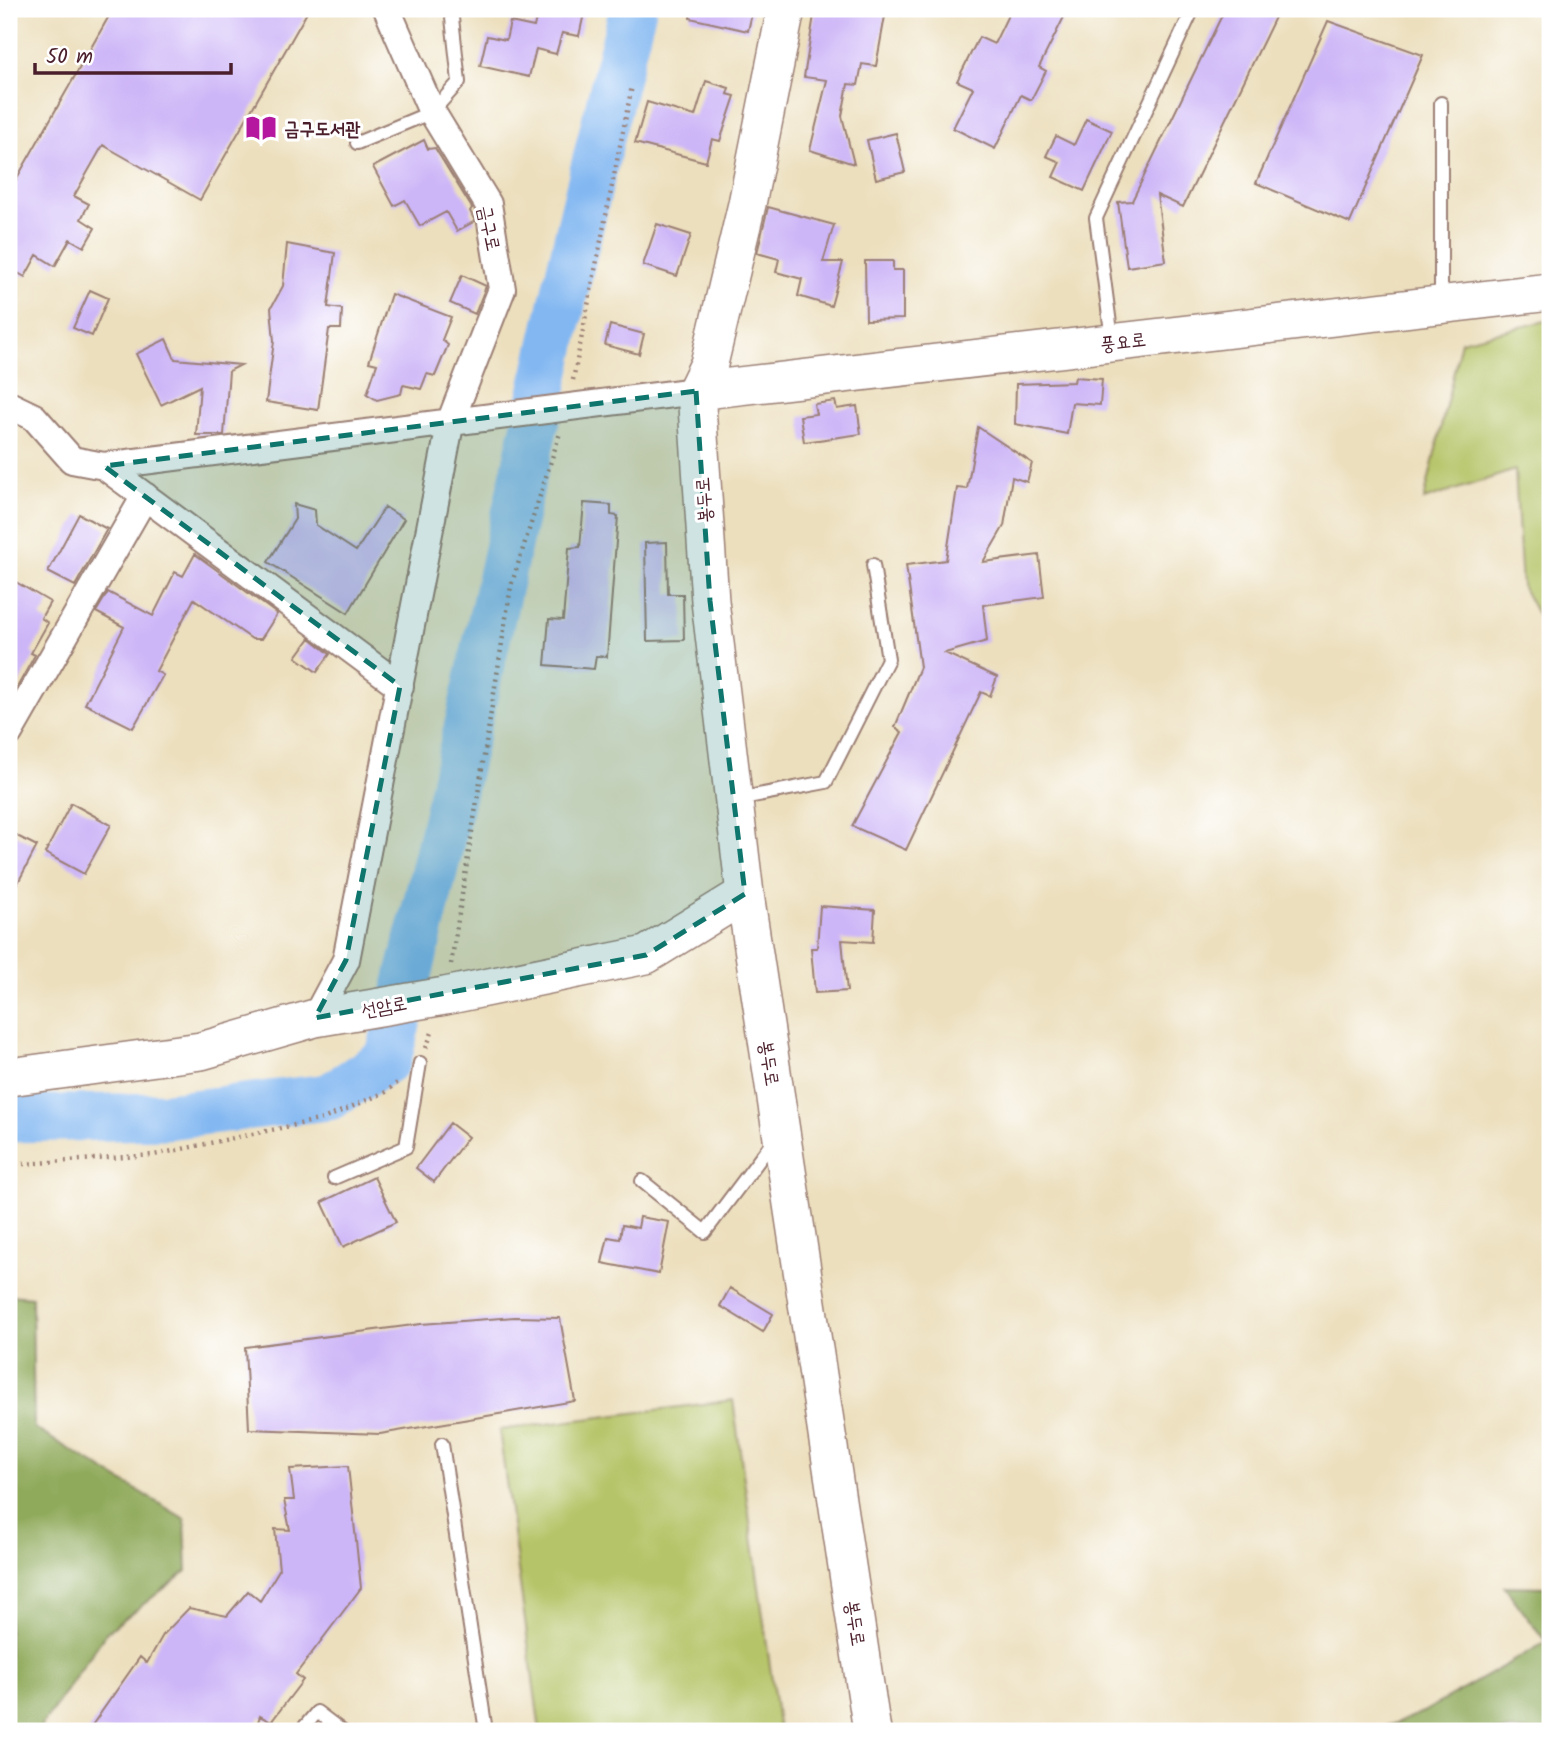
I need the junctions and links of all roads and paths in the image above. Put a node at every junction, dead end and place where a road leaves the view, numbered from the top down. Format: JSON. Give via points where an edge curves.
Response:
{"nodes":[{"id":1,"x":387,"y":9,"type":"edge"},
{"id":2,"x":454,"y":9,"type":"edge"},
{"id":3,"x":786,"y":9,"type":"edge"},
{"id":4,"x":1193,"y":9,"type":"edge"},
{"id":5,"x":632,"y":86,"type":"dead end"},
{"id":6,"x":1441,"y":103,"type":"dead end"},
{"id":7,"x":432,"y":112,"type":"junction"},
{"id":8,"x":357,"y":143,"type":"dead end"},
{"id":9,"x":1550,"y":292,"type":"edge"},
{"id":10,"x":1441,"y":304,"type":"junction"},
{"id":11,"x":1112,"y":343,"type":"junction"},
{"id":12,"x":696,"y":391,"type":"junction"},
{"id":13,"x":9,"y":405,"type":"edge"},
{"id":14,"x":560,"y":408,"type":"junction"},
{"id":15,"x":458,"y":420,"type":"junction"},
{"id":16,"x":104,"y":466,"type":"junction"},
{"id":17,"x":145,"y":496,"type":"junction"},
{"id":18,"x":873,"y":565,"type":"dead end"},
{"id":19,"x":400,"y":686,"type":"junction"},
{"id":20,"x":9,"y":733,"type":"edge"},
{"id":21,"x":733,"y":800,"type":"junction"},
{"id":22,"x":745,"y":894,"type":"junction"},
{"id":23,"x":437,"y":997,"type":"junction"},
{"id":24,"x":328,"y":1016,"type":"junction"},
{"id":25,"x":420,"y":1063,"type":"junction"},
{"id":26,"x":9,"y":1077,"type":"edge"},
{"id":27,"x":781,"y":1131,"type":"junction"},
{"id":28,"x":9,"y":1165,"type":"edge"},
{"id":29,"x":334,"y":1178,"type":"dead end"},
{"id":30,"x":642,"y":1181,"type":"dead end"},
{"id":31,"x":442,"y":1444,"type":"dead end"},
{"id":32,"x":301,"y":1731,"type":"edge"},
{"id":33,"x":342,"y":1731,"type":"edge"},
{"id":34,"x":486,"y":1731,"type":"edge"},
{"id":35,"x":872,"y":1731,"type":"edge"}],
"edges":[{"from":1,"to":7,"type":"street","name":"금구로"},
{"from":2,"to":7,"type":"lane","via":[[459,82]]},
{"from":3,"to":12,"type":"main road","via":[[747,204],[709,364]]},
{"from":4,"to":11,"type":"lane","via":[[1096,218]]},
{"from":5,"to":14,"type":"path"},
{"from":6,"to":10,"type":"lane"},
{"from":7,"to":8,"type":"lane"},
{"from":7,"to":15,"type":"street","name":"금구로","via":[[488,204],[502,289]]},
{"from":9,"to":10,"type":"main road","name":"풍요로"},
{"from":10,"to":11,"type":"main road","name":"풍요로"},
{"from":11,"to":12,"type":"main road","name":"풍요로"},
{"from":12,"to":14,"type":"street"},
{"from":12,"to":21,"type":"main road","name":"봉두로","via":[[710,601]]},
{"from":13,"to":16,"type":"street","via":[[34,417],[72,460]]},
{"from":14,"to":15,"type":"street"},
{"from":14,"to":23,"type":"path","via":[[511,586]]},
{"from":15,"to":16,"type":"street"},
{"from":15,"to":19,"type":"street","name":"금구로"},
{"from":16,"to":17,"type":"street"},
{"from":17,"to":19,"type":"street"},
{"from":17,"to":20,"type":"street"},
{"from":18,"to":21,"type":"lane","via":[[888,659],[826,782]]},
{"from":19,"to":24,"type":"street","name":"금구로","via":[[346,960]]},
{"from":21,"to":22,"type":"main road","name":"봉두로"},
{"from":22,"to":23,"type":"main road","name":"선암로","via":[[646,955]]},
{"from":22,"to":27,"type":"main road","name":"봉두로"},
{"from":23,"to":24,"type":"main road","name":"선암로"},
{"from":23,"to":25,"type":"path"},
{"from":24,"to":26,"type":"main road","name":"선암로","via":[[201,1051]]},
{"from":25,"to":28,"type":"path","via":[[386,1092],[323,1119],[154,1155]]},
{"from":25,"to":29,"type":"lane","via":[[406,1147]]},
{"from":27,"to":30,"type":"lane","via":[[705,1232]]},
{"from":27,"to":35,"type":"main road","name":"봉두로"},
{"from":31,"to":34,"type":"lane"},
{"from":32,"to":33,"type":"lane","via":[[317,1712]]}]}
